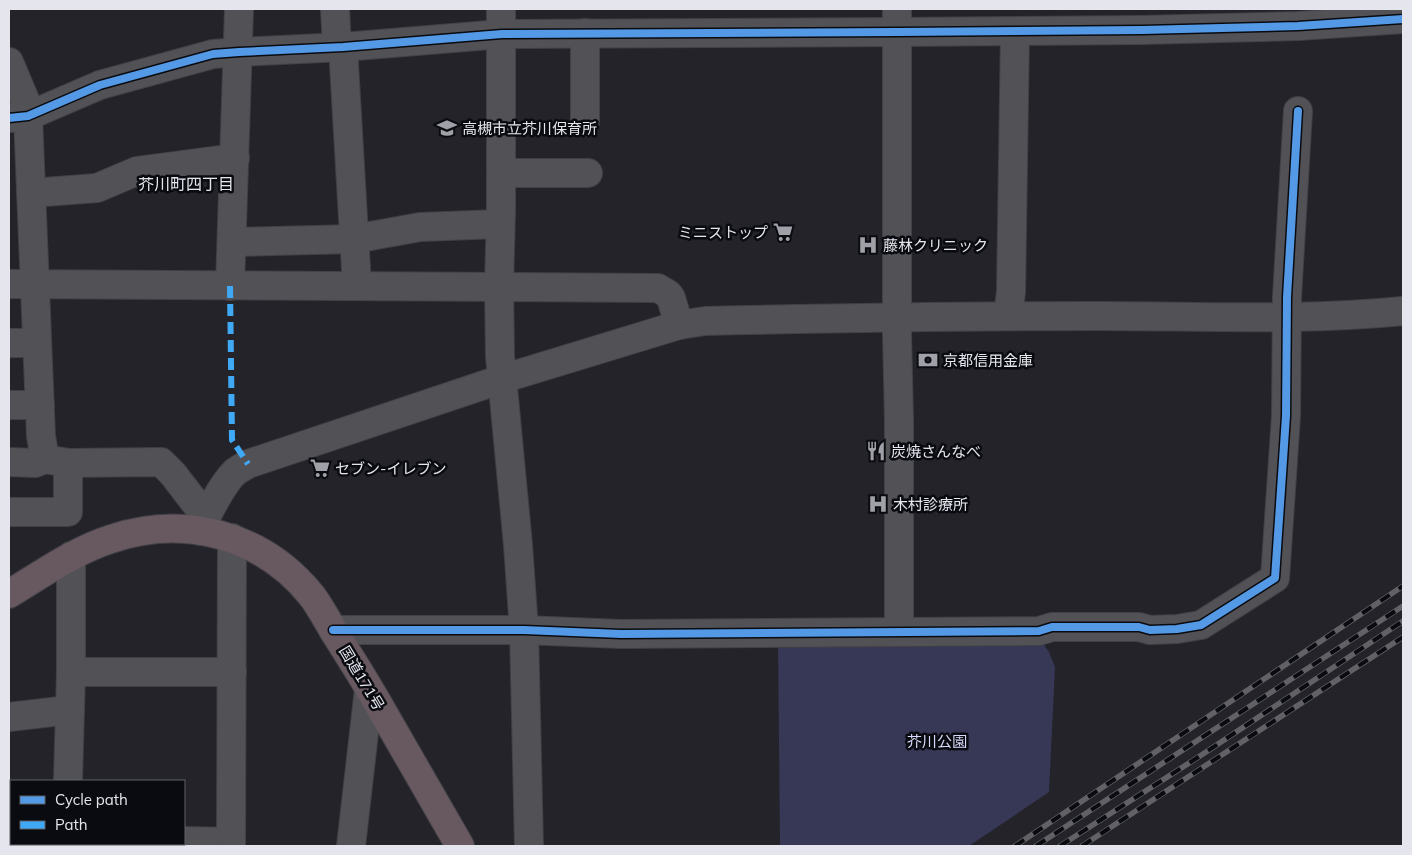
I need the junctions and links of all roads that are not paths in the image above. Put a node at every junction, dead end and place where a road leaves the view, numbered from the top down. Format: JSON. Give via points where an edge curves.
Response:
{"nodes":[{"id":1,"x":240,"y":9,"type":"edge"},
{"id":2,"x":335,"y":9,"type":"edge"},
{"id":3,"x":1299,"y":17,"type":"edge"},
{"id":4,"x":1403,"y":19,"type":"edge"},
{"id":5,"x":501,"y":21,"type":"edge"},
{"id":6,"x":897,"y":21,"type":"edge"},
{"id":7,"x":1015,"y":31,"type":"junction"},
{"id":8,"x":585,"y":34,"type":"junction"},
{"id":9,"x":340,"y":47,"type":"junction"},
{"id":10,"x":239,"y":52,"type":"junction"},
{"id":11,"x":9,"y":62,"type":"edge"},
{"id":12,"x":1298,"y":111,"type":"dead end"},
{"id":13,"x":18,"y":117,"type":"edge"},
{"id":14,"x":585,"y":122,"type":"dead end"},
{"id":15,"x":235,"y":158,"type":"junction"},
{"id":16,"x":501,"y":173,"type":"junction"},
{"id":17,"x":588,"y":173,"type":"dead end"},
{"id":18,"x":31,"y":193,"type":"junction"},
{"id":19,"x":500,"y":224,"type":"junction"},
{"id":20,"x":354,"y":239,"type":"junction"},
{"id":21,"x":232,"y":242,"type":"junction"},
{"id":22,"x":22,"y":284,"type":"edge"},
{"id":23,"x":230,"y":286,"type":"junction"},
{"id":24,"x":357,"y":286,"type":"junction"},
{"id":25,"x":499,"y":286,"type":"junction"},
{"id":26,"x":1403,"y":311,"type":"edge"},
{"id":27,"x":1008,"y":316,"type":"junction"},
{"id":28,"x":897,"y":317,"type":"junction"},
{"id":29,"x":1287,"y":317,"type":"junction"},
{"id":30,"x":678,"y":325,"type":"junction"},
{"id":31,"x":9,"y":343,"type":"edge"},
{"id":32,"x":37,"y":343,"type":"junction"},
{"id":33,"x":502,"y":379,"type":"junction"},
{"id":34,"x":9,"y":405,"type":"edge"},
{"id":35,"x":40,"y":405,"type":"junction"},
{"id":36,"x":57,"y":461,"type":"junction"},
{"id":37,"x":9,"y":462,"type":"edge"},
{"id":38,"x":9,"y":512,"type":"edge"},
{"id":39,"x":203,"y":524,"type":"junction"},
{"id":40,"x":232,"y":538,"type":"junction"},
{"id":41,"x":71,"y":556,"type":"junction"},
{"id":42,"x":9,"y":594,"type":"edge"},
{"id":43,"x":333,"y":630,"type":"junction"},
{"id":44,"x":524,"y":630,"type":"junction"},
{"id":45,"x":899,"y":631,"type":"junction"},
{"id":46,"x":71,"y":672,"type":"junction"},
{"id":47,"x":232,"y":672,"type":"junction"},
{"id":48,"x":369,"y":689,"type":"junction"},
{"id":49,"x":69,"y":710,"type":"junction"},
{"id":50,"x":9,"y":717,"type":"edge"},
{"id":51,"x":68,"y":780,"type":"edge"},
{"id":52,"x":185,"y":841,"type":"edge"},
{"id":53,"x":231,"y":844,"type":"edge"},
{"id":54,"x":351,"y":846,"type":"edge"},
{"id":55,"x":460,"y":846,"type":"edge"},
{"id":56,"x":529,"y":846,"type":"edge"}],
"edges":[{"from":1,"to":10,"type":"street"},
{"from":2,"to":9,"type":"street"},
{"from":3,"to":4,"type":"street"},
{"from":3,"to":7,"type":"street","via":[[1142,30]]},
{"from":5,"to":8,"type":"street"},
{"from":5,"to":9,"type":"street"},
{"from":5,"to":16,"type":"street"},
{"from":6,"to":7,"type":"street"},
{"from":6,"to":8,"type":"street"},
{"from":6,"to":28,"type":"street"},
{"from":7,"to":27,"type":"street"},
{"from":8,"to":14,"type":"street"},
{"from":9,"to":10,"type":"street"},
{"from":9,"to":20,"type":"street"},
{"from":10,"to":13,"type":"street","via":[[213,54],[100,85]]},
{"from":10,"to":15,"type":"street"},
{"from":11,"to":13,"type":"street","via":[[25,100]]},
{"from":12,"to":29,"type":"street"},
{"from":13,"to":18,"type":"street"},
{"from":15,"to":18,"type":"street","via":[[137,171],[97,188]]},
{"from":15,"to":21,"type":"street"},
{"from":16,"to":17,"type":"street"},
{"from":16,"to":19,"type":"street"},
{"from":18,"to":22,"type":"street"},
{"from":19,"to":20,"type":"street","via":[[420,227]]},
{"from":19,"to":25,"type":"street"},
{"from":20,"to":21,"type":"street"},
{"from":20,"to":24,"type":"street"},
{"from":21,"to":23,"type":"street"},
{"from":22,"to":23,"type":"street"},
{"from":22,"to":32,"type":"street"},
{"from":23,"to":24,"type":"street"},
{"from":24,"to":25,"type":"street"},
{"from":25,"to":30,"type":"street","via":[[658,288],[671,298]]},
{"from":25,"to":33,"type":"street"},
{"from":26,"to":29,"type":"street"},
{"from":27,"to":28,"type":"street"},
{"from":27,"to":29,"type":"street"},
{"from":28,"to":30,"type":"street","via":[[705,321]]},
{"from":28,"to":45,"type":"street"},
{"from":29,"to":45,"type":"street","via":[[1286,416],[1276,578],[1201,625],[1177,629],[1052,627],[1039,630]]},
{"from":30,"to":33,"type":"street"},
{"from":31,"to":32,"type":"street"},
{"from":32,"to":35,"type":"street"},
{"from":33,"to":39,"type":"street","via":[[248,464],[230,478]]},
{"from":33,"to":44,"type":"street"},
{"from":34,"to":35,"type":"street"},
{"from":35,"to":36,"type":"street","via":[[41,436]]},
{"from":36,"to":37,"type":"street"},
{"from":36,"to":38,"type":"street","via":[[68,512]]},
{"from":36,"to":39,"type":"street","via":[[161,462],[173,474]]},
{"from":39,"to":40,"type":"highway","name":"国道171号"},
{"from":39,"to":41,"type":"highway","name":"国道171号","via":[[138,531],[112,538]]},
{"from":40,"to":43,"type":"highway","name":"国道171号","via":[[284,568],[312,597]]},
{"from":40,"to":47,"type":"street"},
{"from":41,"to":42,"type":"highway","name":"国道171号"},
{"from":41,"to":46,"type":"street"},
{"from":43,"to":44,"type":"street"},
{"from":43,"to":48,"type":"highway","name":"国道171号"},
{"from":44,"to":45,"type":"street","via":[[621,634]]},
{"from":44,"to":56,"type":"street"},
{"from":46,"to":47,"type":"street"},
{"from":46,"to":49,"type":"street"},
{"from":47,"to":53,"type":"street"},
{"from":48,"to":54,"type":"street"},
{"from":48,"to":55,"type":"highway","name":"国道171号"},
{"from":49,"to":50,"type":"street"},
{"from":49,"to":51,"type":"street"},
{"from":52,"to":53,"type":"street"}]}
